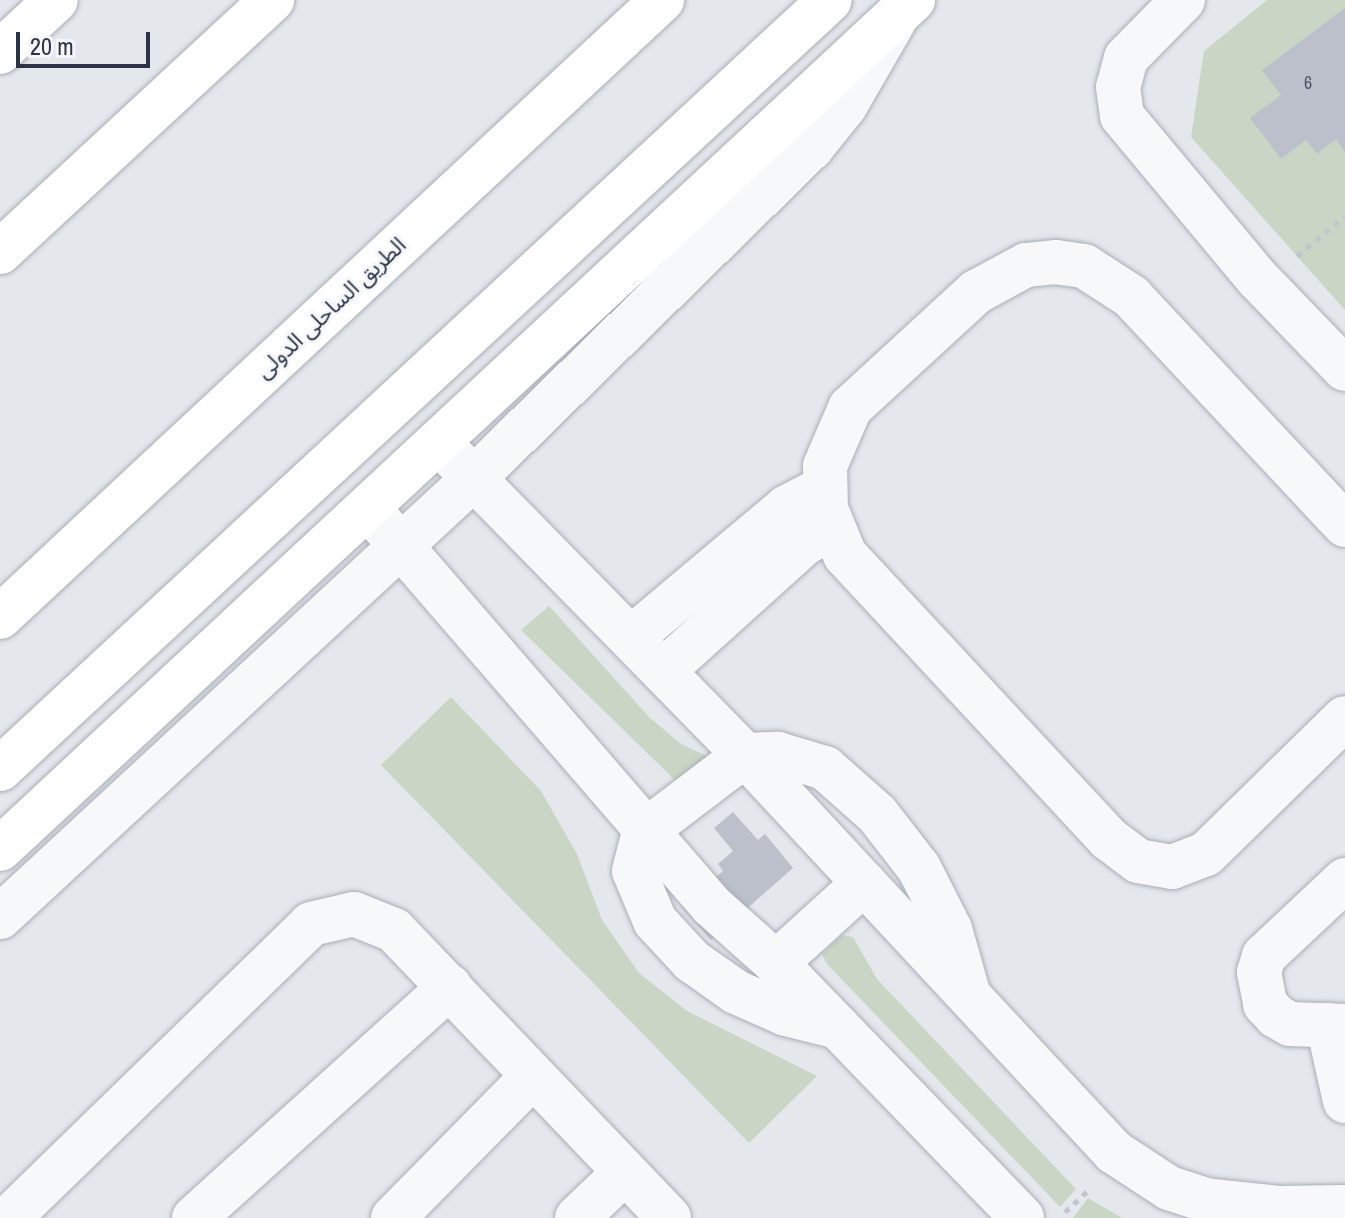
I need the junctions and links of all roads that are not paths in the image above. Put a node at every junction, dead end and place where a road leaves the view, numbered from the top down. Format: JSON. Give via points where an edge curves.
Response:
{"nodes":[{"id":1,"x":56,"y":0,"type":"edge"},
{"id":2,"x":272,"y":0,"type":"edge"},
{"id":3,"x":662,"y":0,"type":"edge"},
{"id":4,"x":830,"y":0,"type":"edge"},
{"id":5,"x":1183,"y":0,"type":"edge"},
{"id":6,"x":905,"y":7,"type":"edge"},
{"id":7,"x":0,"y":52,"type":"edge"},
{"id":8,"x":0,"y":252,"type":"edge"},
{"id":9,"x":1345,"y":369,"type":"edge"},
{"id":10,"x":377,"y":419,"type":"junction"},
{"id":11,"x":427,"y":452,"type":"junction"},
{"id":12,"x":474,"y":478,"type":"junction"},
{"id":13,"x":367,"y":508,"type":"junction"},
{"id":14,"x":828,"y":509,"type":"junction"},
{"id":15,"x":1345,"y":525,"type":"edge"},
{"id":16,"x":401,"y":545,"type":"junction"},
{"id":17,"x":0,"y":617,"type":"edge"},
{"id":18,"x":631,"y":638,"type":"junction"},
{"id":19,"x":663,"y":671,"type":"junction"},
{"id":20,"x":1345,"y":718,"type":"edge"},
{"id":21,"x":745,"y":755,"type":"junction"},
{"id":22,"x":0,"y":769,"type":"edge"},
{"id":23,"x":644,"y":832,"type":"junction"},
{"id":24,"x":0,"y":849,"type":"edge"},
{"id":25,"x":1345,"y":880,"type":"edge"},
{"id":26,"x":864,"y":883,"type":"junction"},
{"id":27,"x":0,"y":917,"type":"edge"},
{"id":28,"x":776,"y":963,"type":"junction"},
{"id":29,"x":450,"y":987,"type":"junction"},
{"id":30,"x":969,"y":996,"type":"junction"},
{"id":31,"x":1337,"y":1025,"type":"edge"},
{"id":32,"x":838,"y":1027,"type":"junction"},
{"id":33,"x":533,"y":1076,"type":"junction"},
{"id":34,"x":1345,"y":1101,"type":"edge"},
{"id":35,"x":625,"y":1172,"type":"junction"},
{"id":36,"x":1345,"y":1207,"type":"edge"},
{"id":37,"x":1263,"y":1213,"type":"edge"},
{"id":38,"x":9,"y":1218,"type":"edge"},
{"id":39,"x":194,"y":1218,"type":"edge"},
{"id":40,"x":393,"y":1218,"type":"edge"},
{"id":41,"x":577,"y":1218,"type":"edge"},
{"id":42,"x":669,"y":1218,"type":"edge"},
{"id":43,"x":1022,"y":1218,"type":"edge"}],
"edges":[{"from":1,"to":7,"type":"main road"},
{"from":2,"to":8,"type":"main road"},
{"from":3,"to":17,"type":"main road","name":"الطريق الساحلى الدولى"},
{"from":4,"to":10,"type":"main road"},
{"from":5,"to":9,"type":"street","via":[[1126,58],[1118,87],[1122,116],[1258,279]]},
{"from":6,"to":11,"type":"main road"},
{"from":6,"to":12,"type":"street","via":[[812,147]]},
{"from":10,"to":11,"type":"main road"},
{"from":10,"to":22,"type":"main road"},
{"from":11,"to":12,"type":"street"},
{"from":11,"to":13,"type":"main road"},
{"from":12,"to":16,"type":"street"},
{"from":12,"to":18,"type":"street"},
{"from":13,"to":16,"type":"street"},
{"from":13,"to":24,"type":"main road"},
{"from":14,"to":15,"type":"street","via":[[830,446],[850,408],[976,292],[1026,265],[1056,262],[1084,266],[1132,297]]},
{"from":14,"to":18,"type":"street","via":[[787,507]]},
{"from":14,"to":19,"type":"street","via":[[806,542]]},
{"from":14,"to":20,"type":"street","via":[[845,555],[1109,839],[1138,861],[1172,867],[1206,854]]},
{"from":16,"to":23,"type":"street"},
{"from":16,"to":27,"type":"street"},
{"from":18,"to":19,"type":"street"},
{"from":19,"to":21,"type":"street"},
{"from":21,"to":23,"type":"street"},
{"from":21,"to":26,"type":"street"},
{"from":21,"to":30,"type":"street","via":[[778,754],[825,768],[877,814],[919,868],[950,929]]},
{"from":23,"to":28,"type":"street","via":[[712,906]]},
{"from":23,"to":32,"type":"street","via":[[634,871],[655,921],[692,961],[736,992],[786,1014]]},
{"from":25,"to":31,"type":"street","via":[[1264,956],[1259,972],[1262,996],[1276,1016],[1290,1024]]},
{"from":26,"to":28,"type":"street"},
{"from":26,"to":30,"type":"street"},
{"from":28,"to":32,"type":"street"},
{"from":29,"to":33,"type":"street"},
{"from":29,"to":38,"type":"street","via":[[376,918],[354,914],[311,924]]},
{"from":29,"to":39,"type":"street"},
{"from":30,"to":37,"type":"street","via":[[1138,1171],[1205,1200]]},
{"from":31,"to":34,"type":"street"},
{"from":32,"to":43,"type":"street"},
{"from":33,"to":35,"type":"street"},
{"from":33,"to":40,"type":"street"},
{"from":35,"to":41,"type":"street"},
{"from":35,"to":42,"type":"street"},
{"from":36,"to":37,"type":"street"}]}
